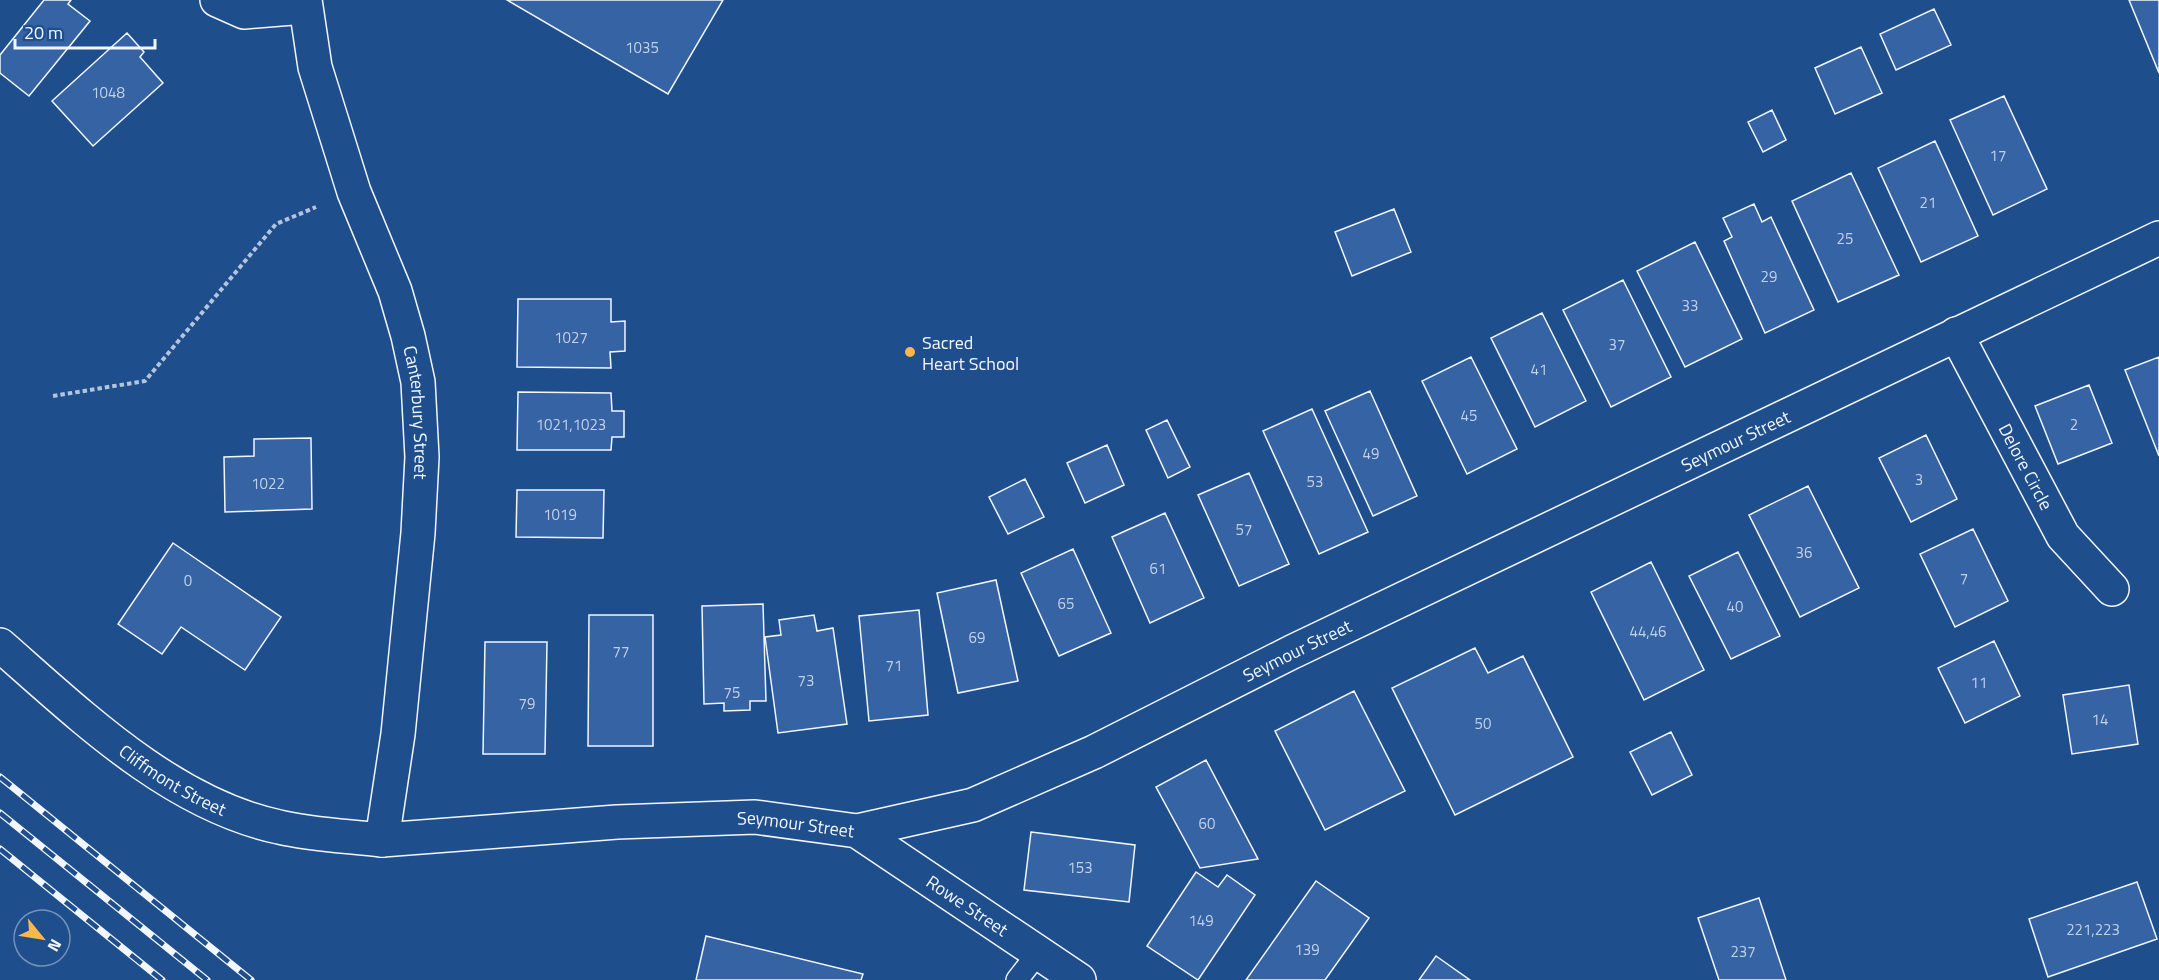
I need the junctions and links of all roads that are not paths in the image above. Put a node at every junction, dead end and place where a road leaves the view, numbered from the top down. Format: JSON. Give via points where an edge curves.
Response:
{"nodes":[{"id":1,"x":217,"y":0,"type":"edge"},
{"id":2,"x":305,"y":4,"type":"edge"},
{"id":3,"x":2159,"y":238,"type":"edge"},
{"id":4,"x":1956,"y":334,"type":"junction"},
{"id":5,"x":2112,"y":589,"type":"dead end"},
{"id":6,"x":0,"y":645,"type":"edge"},
{"id":7,"x":857,"y":831,"type":"junction"},
{"id":8,"x":382,"y":840,"type":"junction"},
{"id":9,"x":1038,"y":953,"type":"junction"},
{"id":10,"x":1017,"y":980,"type":"edge"},
{"id":11,"x":1079,"y":980,"type":"edge"}],
"edges":[{"from":1,"to":2,"type":"street","via":[[244,12]]},
{"from":2,"to":8,"type":"street","name":"Canterbury Street","via":[[315,68],[354,192],[395,291],[418,382],[422,458],[418,534],[398,734]]},
{"from":3,"to":4,"type":"street","name":"Seymour Street"},
{"from":4,"to":5,"type":"street","name":"Delore Circle","via":[[2063,536]]},
{"from":4,"to":7,"type":"street","name":"Seymour Street","via":[[1292,652],[1094,752],[973,805]]},
{"from":6,"to":8,"type":"street","name":"Cliffmont Street","via":[[112,742],[193,794],[240,816],[279,828]]},
{"from":7,"to":8,"type":"street","name":"Seymour Street","via":[[755,817],[617,822]]},
{"from":7,"to":9,"type":"street","name":"Rowe Street"},
{"from":9,"to":10,"type":"lane"},
{"from":9,"to":11,"type":"street","name":"Rowe Street"}]}
